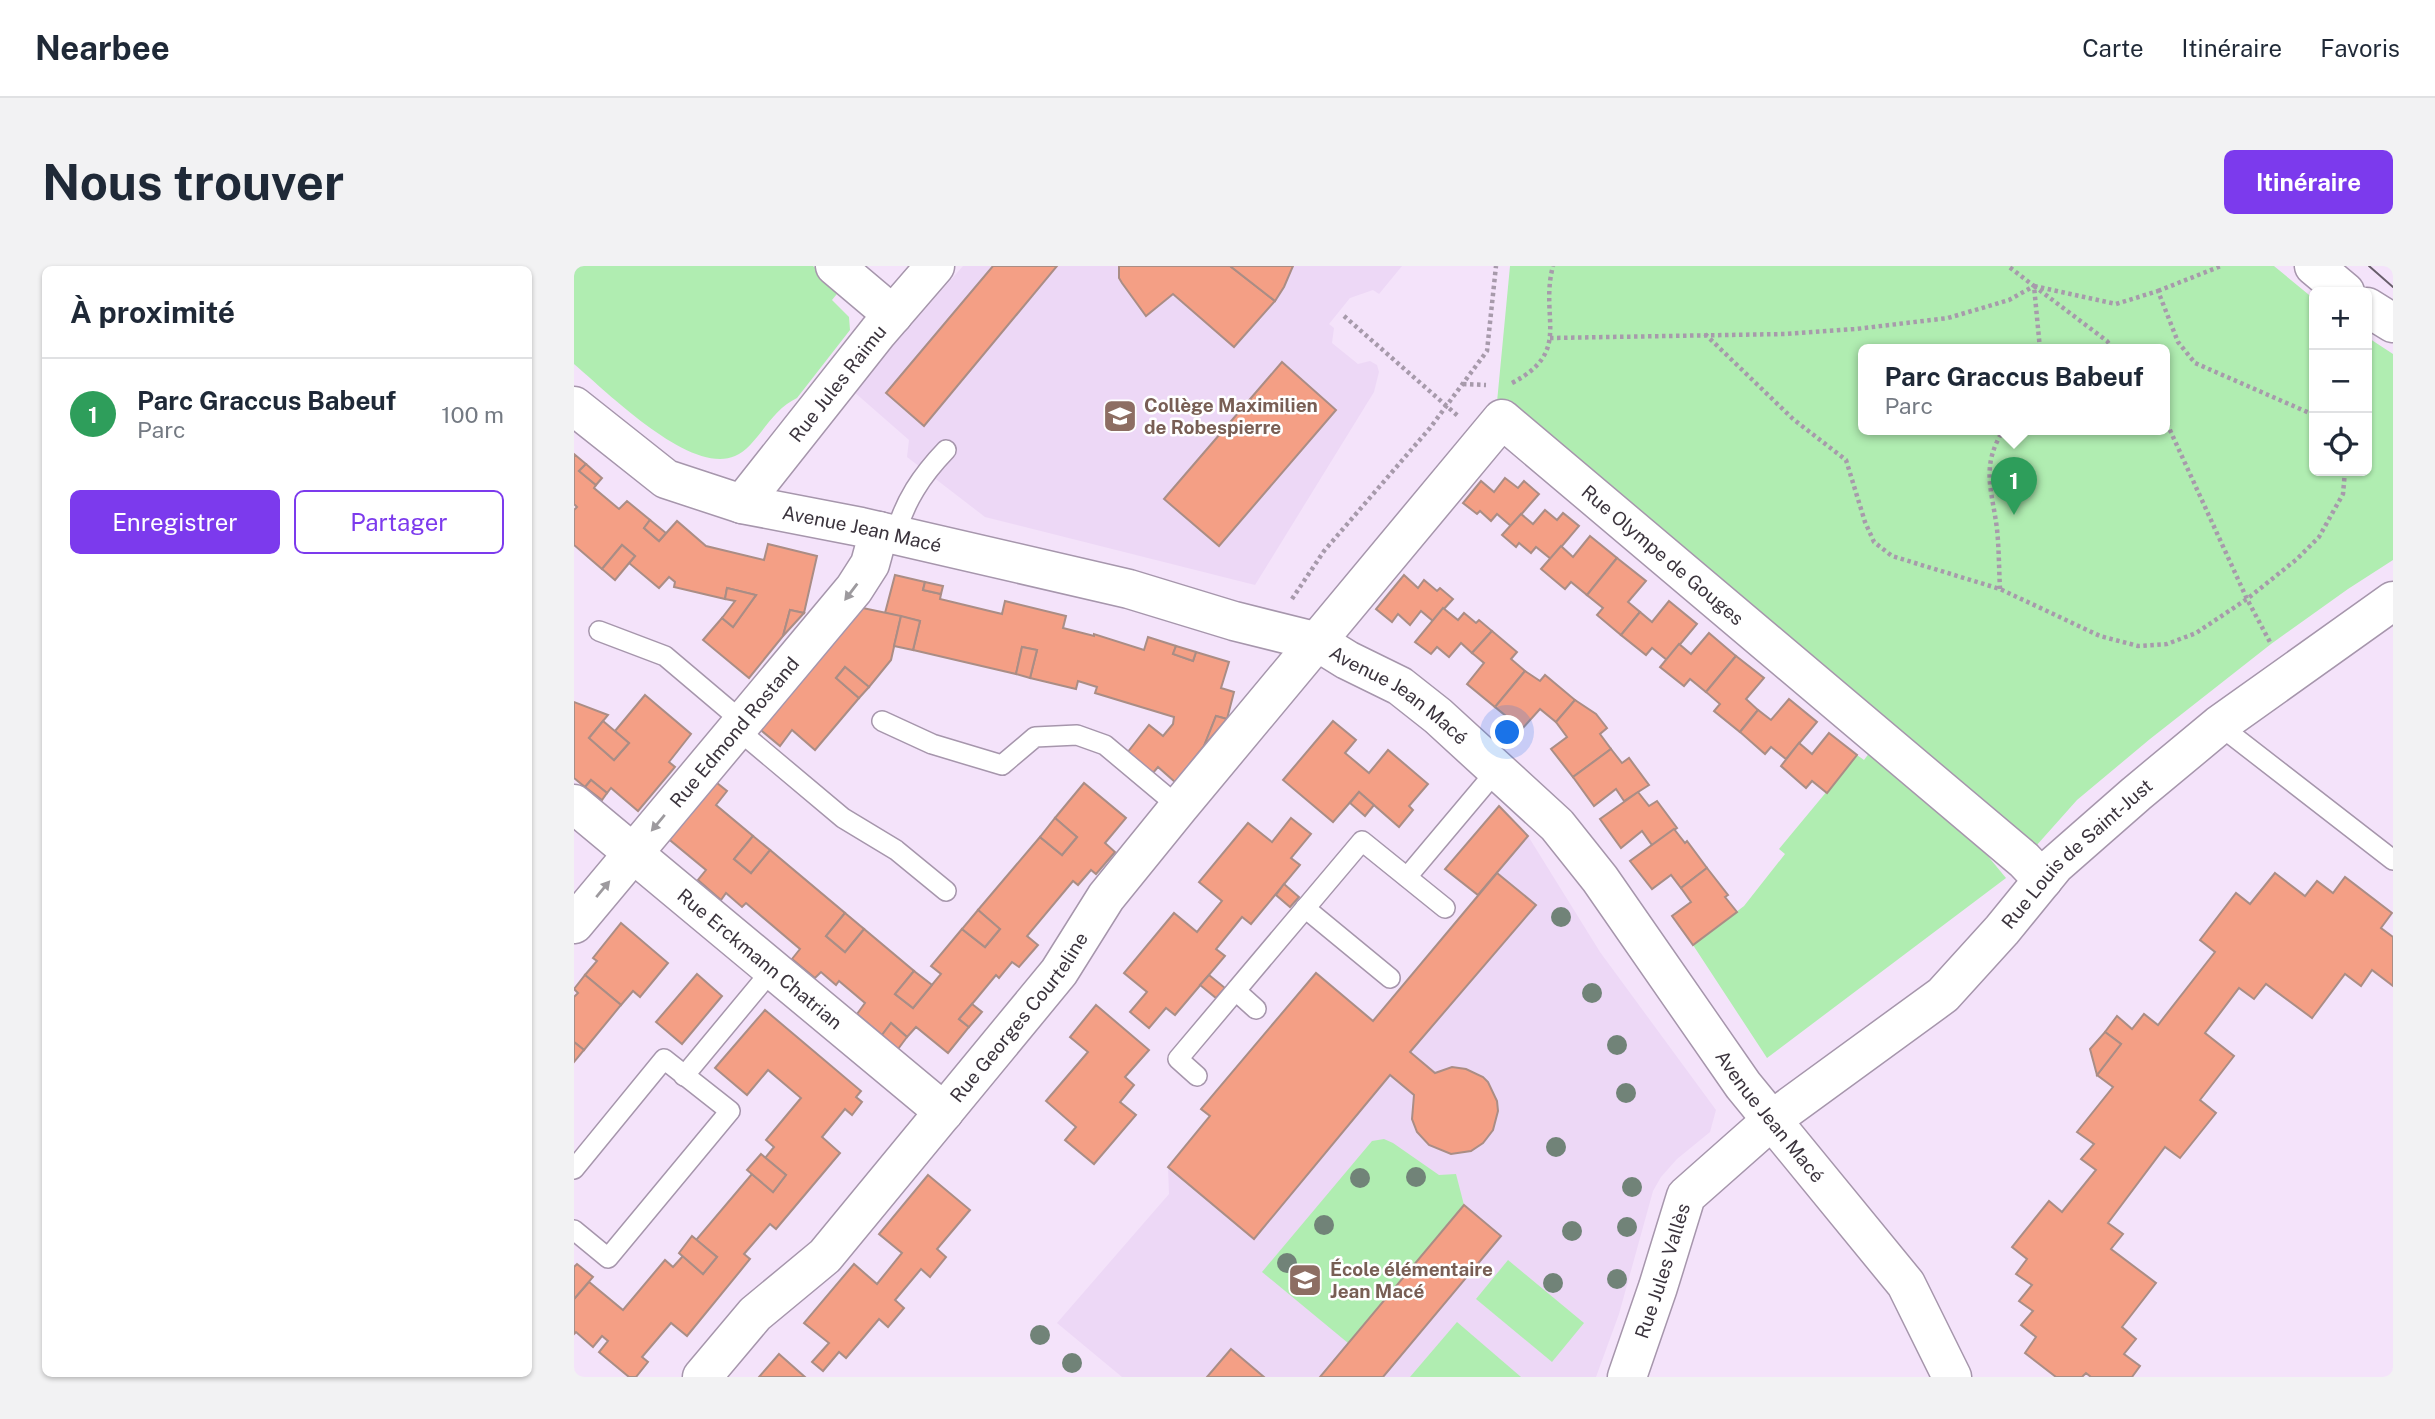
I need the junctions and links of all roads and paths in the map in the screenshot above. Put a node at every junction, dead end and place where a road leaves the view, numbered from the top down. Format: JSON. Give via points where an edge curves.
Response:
{"nodes":[{"id":1,"x":835,"y":266,"type":"edge"},
{"id":2,"x":935,"y":266,"type":"edge"},
{"id":3,"x":1496,"y":266,"type":"edge"},
{"id":4,"x":1553,"y":266,"type":"edge"},
{"id":5,"x":2008,"y":266,"type":"edge"},
{"id":6,"x":2221,"y":266,"type":"edge"},
{"id":7,"x":2314,"y":266,"type":"edge"},
{"id":8,"x":2034,"y":286,"type":"junction"},
{"id":9,"x":2339,"y":287,"type":"edge"},
{"id":10,"x":2158,"y":291,"type":"junction"},
{"id":11,"x":2372,"y":310,"type":"edge"},
{"id":12,"x":893,"y":315,"type":"junction"},
{"id":13,"x":1344,"y":316,"type":"dead end"},
{"id":14,"x":2393,"y":323,"type":"edge"},
{"id":15,"x":1705,"y":334,"type":"junction"},
{"id":16,"x":1550,"y":338,"type":"junction"},
{"id":17,"x":2040,"y":344,"type":"edge"},
{"id":18,"x":2109,"y":344,"type":"edge"},
{"id":19,"x":1463,"y":384,"type":"junction"},
{"id":20,"x":1495,"y":386,"type":"dead end"},
{"id":21,"x":1506,"y":386,"type":"dead end"},
{"id":22,"x":574,"y":406,"type":"edge"},
{"id":23,"x":1446,"y":407,"type":"junction"},
{"id":24,"x":2309,"y":413,"type":"edge"},
{"id":25,"x":2170,"y":428,"type":"edge"},
{"id":26,"x":2000,"y":435,"type":"edge"},
{"id":27,"x":1486,"y":438,"type":"junction"},
{"id":28,"x":946,"y":450,"type":"dead end"},
{"id":29,"x":2345,"y":476,"type":"edge"},
{"id":30,"x":742,"y":504,"type":"junction"},
{"id":31,"x":887,"y":533,"type":"junction"},
{"id":32,"x":2000,"y":589,"type":"junction"},
{"id":33,"x":2247,"y":599,"type":"junction"},
{"id":34,"x":2393,"y":601,"type":"edge"},
{"id":35,"x":1286,"y":607,"type":"dead end"},
{"id":36,"x":599,"y":631,"type":"dead end"},
{"id":37,"x":1318,"y":642,"type":"junction"},
{"id":38,"x":2290,"y":674,"type":"junction"},
{"id":39,"x":882,"y":721,"type":"dead end"},
{"id":40,"x":740,"y":725,"type":"junction"},
{"id":41,"x":2219,"y":725,"type":"junction"},
{"id":42,"x":1497,"y":770,"type":"junction"},
{"id":43,"x":574,"y":804,"type":"edge"},
{"id":44,"x":1179,"y":807,"type":"junction"},
{"id":45,"x":633,"y":853,"type":"junction"},
{"id":46,"x":2393,"y":860,"type":"edge"},
{"id":47,"x":1407,"y":877,"type":"junction"},
{"id":48,"x":2043,"y":880,"type":"junction"},
{"id":49,"x":946,"y":891,"type":"dead end"},
{"id":50,"x":1305,"y":908,"type":"junction"},
{"id":51,"x":1445,"y":908,"type":"dead end"},
{"id":52,"x":574,"y":924,"type":"edge"},
{"id":53,"x":772,"y":970,"type":"junction"},
{"id":54,"x":1390,"y":978,"type":"dead end"},
{"id":55,"x":1236,"y":991,"type":"junction"},
{"id":56,"x":1256,"y":1009,"type":"dead end"},
{"id":57,"x":684,"y":1076,"type":"junction"},
{"id":58,"x":1198,"y":1076,"type":"dead end"},
{"id":59,"x":944,"y":1112,"type":"junction"},
{"id":60,"x":1773,"y":1119,"type":"junction"},
{"id":61,"x":574,"y":1169,"type":"edge"},
{"id":62,"x":574,"y":1230,"type":"edge"},
{"id":63,"x":702,"y":1377,"type":"edge"},
{"id":64,"x":1627,"y":1377,"type":"edge"},
{"id":65,"x":1952,"y":1377,"type":"edge"}],
"edges":[{"from":1,"to":12,"type":"street"},
{"from":2,"to":12,"type":"street","name":"Rue Jules Raimu"},
{"from":3,"to":19,"type":"path","via":[[1487,351]]},
{"from":4,"to":16,"type":"path"},
{"from":5,"to":8,"type":"path"},
{"from":6,"to":10,"type":"path"},
{"from":7,"to":9,"type":"street"},
{"from":8,"to":10,"type":"path","via":[[2116,304]]},
{"from":8,"to":15,"type":"path","via":[[2009,300],[1948,318],[1785,334]]},
{"from":8,"to":17,"type":"path"},
{"from":8,"to":18,"type":"path"},
{"from":10,"to":24,"type":"path","via":[[2178,342],[2195,363]]},
{"from":11,"to":14,"type":"street"},
{"from":12,"to":30,"type":"street","name":"Rue Jules Raimu"},
{"from":13,"to":23,"type":"path"},
{"from":15,"to":16,"type":"path"},
{"from":15,"to":32,"type":"path","via":[[1793,419],[1846,460],[1874,542],[1892,556]]},
{"from":16,"to":21,"type":"path","via":[[1545,359]]},
{"from":19,"to":20,"type":"path"},
{"from":19,"to":23,"type":"path"},
{"from":22,"to":30,"type":"street","name":"Avenue Jean Macé","via":[[666,479]]},
{"from":23,"to":27,"type":"path"},
{"from":23,"to":35,"type":"path","via":[[1324,551]]},
{"from":25,"to":33,"type":"path"},
{"from":26,"to":32,"type":"path","via":[[1993,446],[1988,480]]},
{"from":27,"to":37,"type":"street","name":"Rue Olympe de Gouges"},
{"from":27,"to":48,"type":"street","name":"Rue Olympe de Gouges","via":[[1502,418]]},
{"from":28,"to":31,"type":"lane","via":[[916,486]]},
{"from":29,"to":33,"type":"path","via":[[2343,494],[2319,537]]},
{"from":30,"to":31,"type":"street","name":"Avenue Jean Macé"},
{"from":31,"to":37,"type":"street","name":"Avenue Jean Macé","via":[[1129,589]]},
{"from":31,"to":40,"type":"street","name":"Rue Edmond Rostand","one_way":true,"via":[[854,589]]},
{"from":32,"to":33,"type":"path","via":[[2099,636],[2138,646],[2167,644],[2196,633]]},
{"from":33,"to":38,"type":"path"},
{"from":34,"to":38,"type":"street","name":"Rue Louis de Saint-Just"},
{"from":36,"to":40,"type":"lane","via":[[665,656]]},
{"from":37,"to":42,"type":"street","name":"Avenue Jean Macé","via":[[1400,686]]},
{"from":37,"to":44,"type":"street","name":"Rue Georges Courteline"},
{"from":38,"to":41,"type":"street","name":"Rue Louis de Saint-Just"},
{"from":39,"to":44,"type":"lane","via":[[932,744],[1002,765],[1035,737],[1077,735],[1105,745]]},
{"from":40,"to":45,"type":"street","name":"Rue Edmond Rostand","one_way":true},
{"from":40,"to":49,"type":"lane","via":[[843,818],[896,849]]},
{"from":41,"to":46,"type":"lane"},
{"from":41,"to":48,"type":"street","name":"Rue Louis de Saint-Just"},
{"from":42,"to":47,"type":"lane"},
{"from":42,"to":60,"type":"street","name":"Avenue Jean Macé","via":[[1557,825],[1743,1085]]},
{"from":43,"to":45,"type":"street","name":"Rue Erckmann Chatrian"},
{"from":44,"to":59,"type":"street","name":"Rue Georges Courteline","via":[[1106,897],[1059,972]]},
{"from":52,"to":45,"type":"street","name":"Rue Edmond Rostand","one_way":true},
{"from":45,"to":53,"type":"street","name":"Rue Erckmann Chatrian"},
{"from":47,"to":50,"type":"lane","via":[[1362,841]]},
{"from":47,"to":51,"type":"lane"},
{"from":48,"to":60,"type":"street","name":"Rue Louis de Saint-Just","via":[[1944,995]]},
{"from":50,"to":54,"type":"lane"},
{"from":50,"to":55,"type":"lane"},
{"from":53,"to":57,"type":"lane"},
{"from":53,"to":59,"type":"street","name":"Rue Erckmann Chatrian"},
{"from":55,"to":56,"type":"lane"},
{"from":55,"to":58,"type":"lane","via":[[1178,1059]]},
{"from":57,"to":61,"type":"lane","via":[[664,1059]]},
{"from":57,"to":62,"type":"lane","via":[[730,1111],[608,1258]]},
{"from":59,"to":63,"type":"street","name":"Rue Georges Courteline","via":[[825,1256],[755,1314]]},
{"from":60,"to":64,"type":"street","name":"Rue Jules Vallès","via":[[1686,1196]]},
{"from":60,"to":65,"type":"street","name":"Avenue Jean Macé","via":[[1906,1284]]}]}
